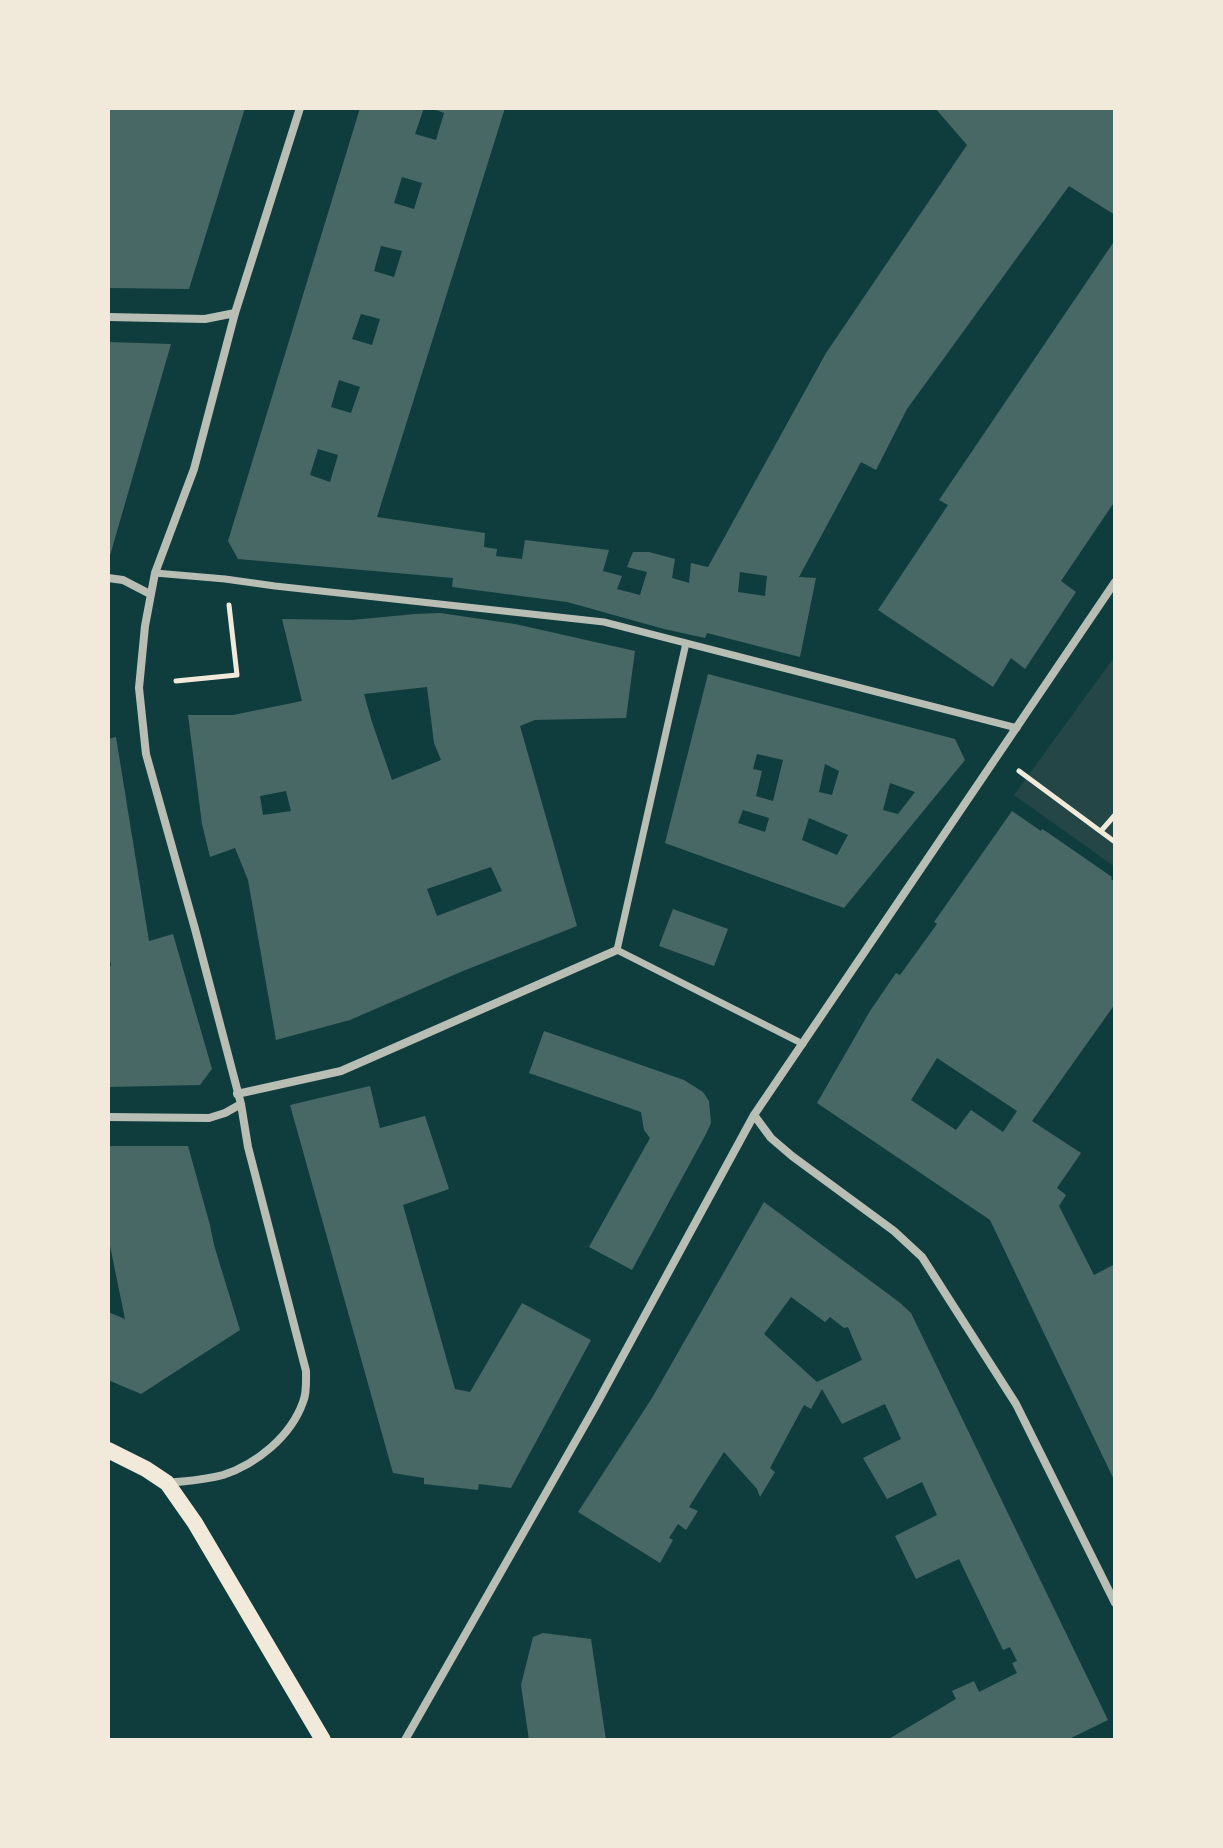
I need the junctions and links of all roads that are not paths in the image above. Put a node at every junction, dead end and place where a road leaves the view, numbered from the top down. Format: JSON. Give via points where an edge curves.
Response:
{"nodes":[{"id":1,"x":300,"y":108,"type":"edge"},
{"id":2,"x":235,"y":313,"type":"junction"},
{"id":3,"x":108,"y":317,"type":"edge"},
{"id":4,"x":155,"y":573,"type":"junction"},
{"id":5,"x":108,"y":578,"type":"edge"},
{"id":6,"x":1115,"y":582,"type":"edge"},
{"id":7,"x":150,"y":594,"type":"junction"},
{"id":8,"x":686,"y":643,"type":"junction"},
{"id":9,"x":1017,"y":728,"type":"junction"},
{"id":10,"x":617,"y":950,"type":"junction"},
{"id":11,"x":803,"y":1044,"type":"junction"},
{"id":12,"x":237,"y":1094,"type":"junction"},
{"id":13,"x":241,"y":1104,"type":"junction"},
{"id":14,"x":754,"y":1115,"type":"junction"},
{"id":15,"x":108,"y":1117,"type":"edge"},
{"id":16,"x":108,"y":1450,"type":"edge"},
{"id":17,"x":167,"y":1483,"type":"junction"},
{"id":18,"x":1115,"y":1603,"type":"edge"},
{"id":19,"x":323,"y":1740,"type":"edge"},
{"id":20,"x":405,"y":1740,"type":"edge"}],
"edges":[{"from":1,"to":2,"type":"street"},
{"from":2,"to":3,"type":"street","via":[[205,319]]},
{"from":2,"to":4,"type":"street","via":[[194,469]]},
{"from":4,"to":7,"type":"street"},
{"from":4,"to":8,"type":"street","via":[[604,622]]},
{"from":5,"to":7,"type":"street"},
{"from":6,"to":9,"type":"street"},
{"from":7,"to":12,"type":"street","via":[[139,688],[146,754]]},
{"from":8,"to":9,"type":"street"},
{"from":8,"to":10,"type":"street"},
{"from":9,"to":11,"type":"street"},
{"from":10,"to":11,"type":"street"},
{"from":10,"to":12,"type":"street","via":[[341,1071]]},
{"from":11,"to":14,"type":"street"},
{"from":12,"to":13,"type":"street"},
{"from":13,"to":15,"type":"street","via":[[209,1118]]},
{"from":13,"to":17,"type":"street","via":[[306,1371],[304,1400],[290,1428],[247,1465],[223,1475]]},
{"from":14,"to":18,"type":"street","via":[[792,1156],[922,1257],[1016,1404]]},
{"from":14,"to":20,"type":"street"},
{"from":16,"to":17,"type":"main road"},
{"from":17,"to":19,"type":"main road"}]}
